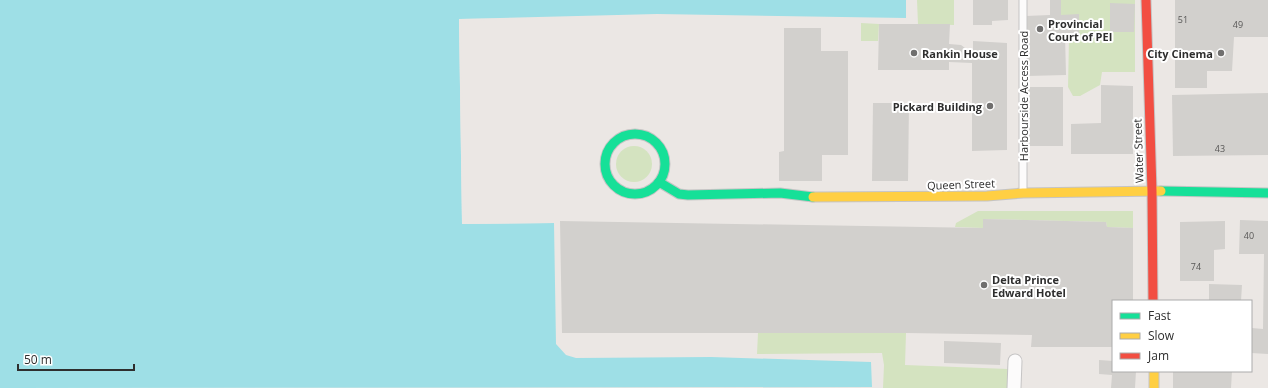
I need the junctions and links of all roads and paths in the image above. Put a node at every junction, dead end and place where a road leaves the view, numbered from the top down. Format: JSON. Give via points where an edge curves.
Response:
{"nodes":[{"id":1,"x":1023,"y":0,"type":"edge"},
{"id":2,"x":1146,"y":0,"type":"edge"},
{"id":3,"x":659,"y":182,"type":"junction"},
{"id":4,"x":1152,"y":191,"type":"junction"},
{"id":5,"x":1023,"y":193,"type":"junction"},
{"id":6,"x":1268,"y":193,"type":"edge"},
{"id":7,"x":1153,"y":300,"type":"edge"},
{"id":8,"x":1015,"y":361,"type":"dead end"},
{"id":9,"x":1154,"y":372,"type":"edge"},
{"id":10,"x":1014,"y":388,"type":"edge"},
{"id":11,"x":1154,"y":388,"type":"edge"}],
"edges":[{"from":1,"to":5,"type":"lane","name":"Harbourside Access Road"},
{"from":2,"to":4,"type":"street","name":"Water Street"},
{"from":3,"to":3,"type":"street","via":[[664,173],[665,163],[658,145],[650,139],[641,135],[631,135],[614,143],[608,151],[605,161],[609,180],[620,190],[633,194],[643,193]]},
{"from":3,"to":5,"type":"street","name":"Queen Street","via":[[679,194],[688,195],[780,193],[804,198],[879,198]]},
{"from":4,"to":5,"type":"street","name":"Queen Street"},
{"from":4,"to":6,"type":"street","name":"Queen Street"},
{"from":4,"to":7,"type":"street","name":"Water Street"},
{"from":8,"to":10,"type":"street"},
{"from":9,"to":11,"type":"street"}]}
